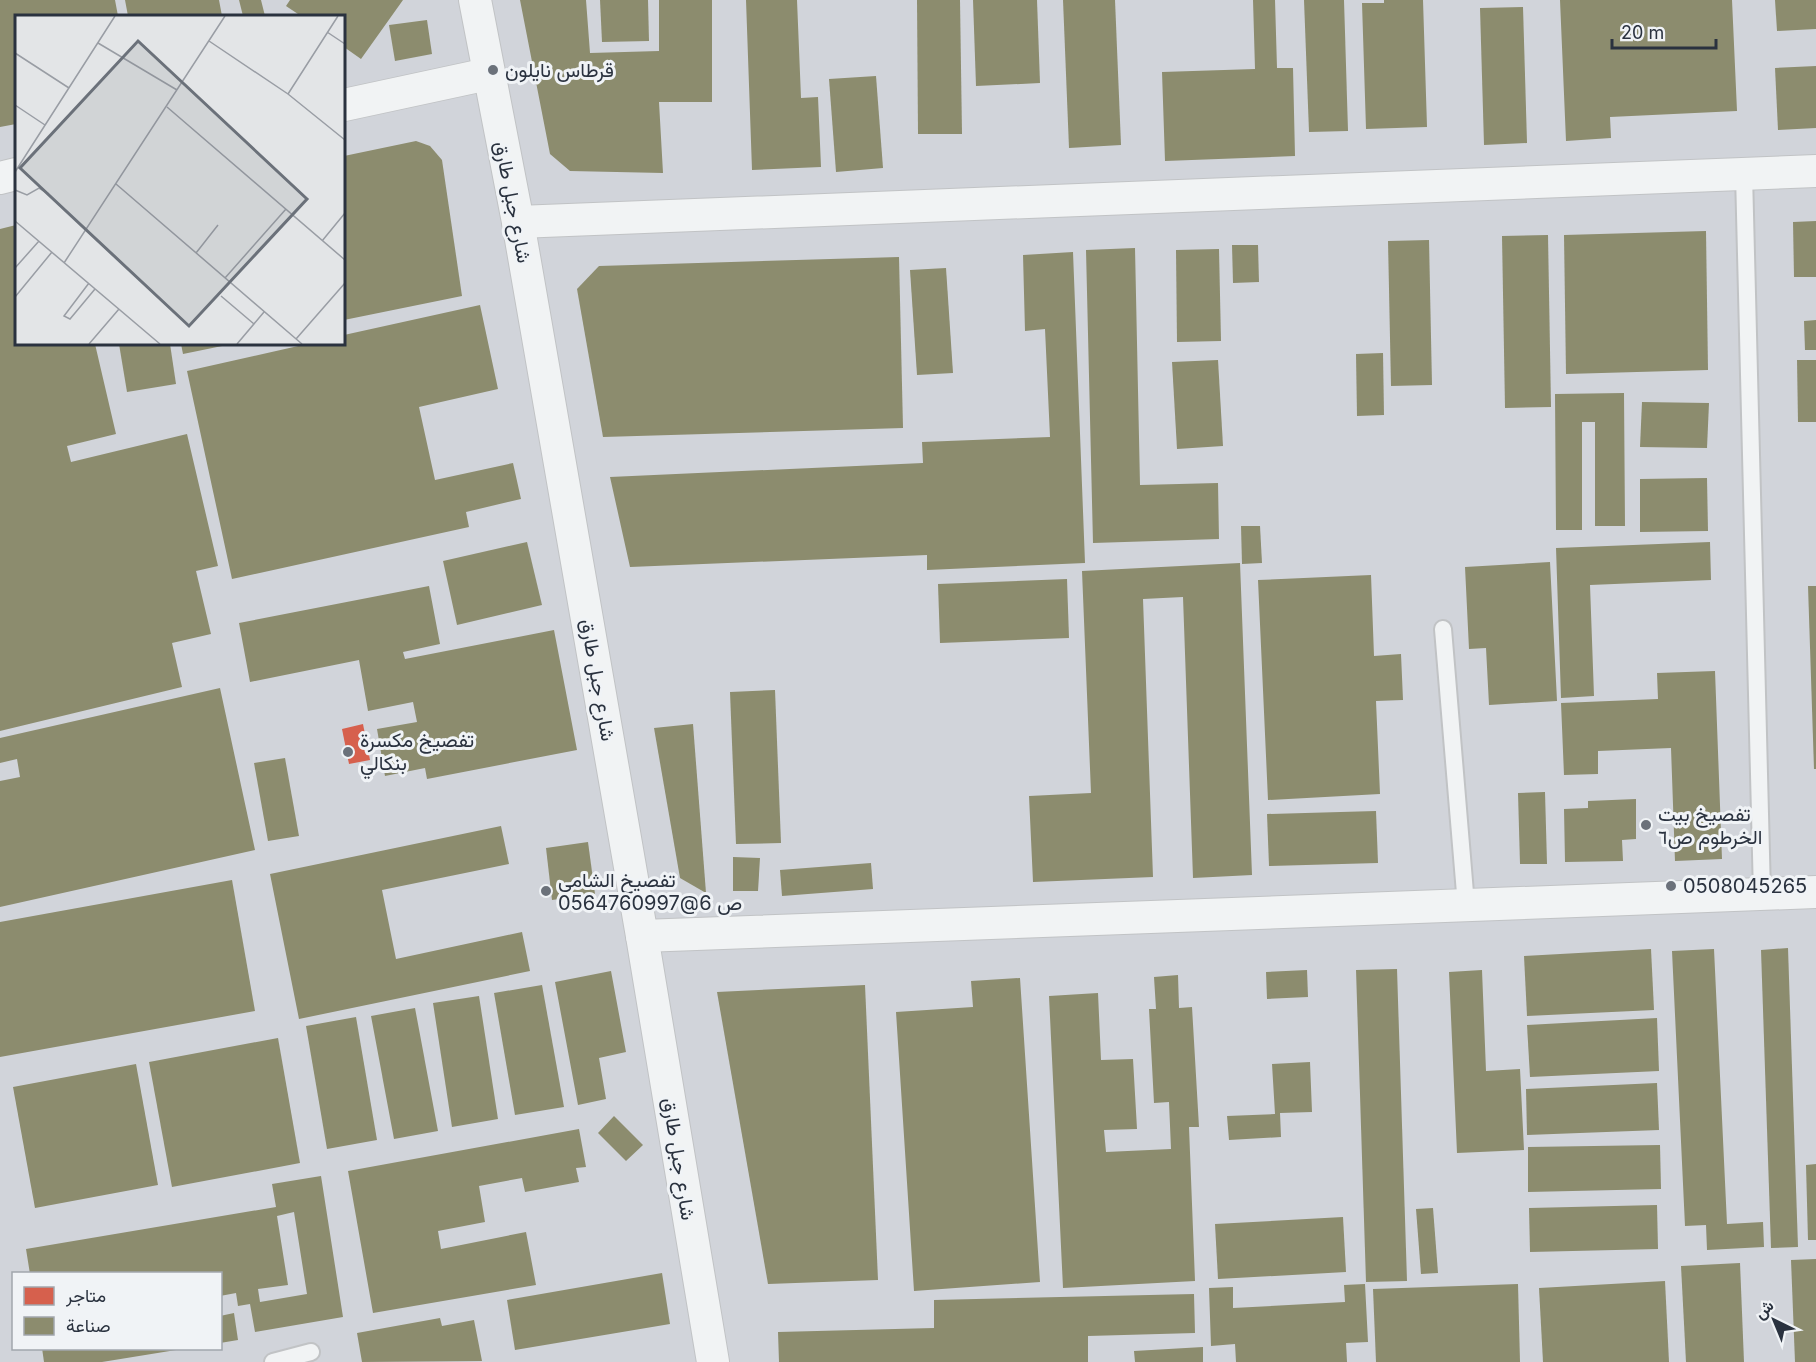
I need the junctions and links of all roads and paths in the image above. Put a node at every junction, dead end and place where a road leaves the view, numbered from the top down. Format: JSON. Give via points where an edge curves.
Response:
{"nodes":[{"id":1,"x":475,"y":0,"type":"edge"},
{"id":2,"x":488,"y":74,"type":"junction"},
{"id":3,"x":345,"y":105,"type":"edge"},
{"id":4,"x":1816,"y":171,"type":"edge"},
{"id":5,"x":15,"y":174,"type":"edge"},
{"id":6,"x":1744,"y":174,"type":"junction"},
{"id":7,"x":0,"y":178,"type":"edge"},
{"id":8,"x":518,"y":222,"type":"junction"},
{"id":9,"x":1443,"y":629,"type":"dead end"},
{"id":10,"x":1816,"y":892,"type":"edge"},
{"id":11,"x":1762,"y":894,"type":"junction"},
{"id":12,"x":1466,"y":905,"type":"junction"},
{"id":13,"x":642,"y":936,"type":"junction"},
{"id":14,"x":311,"y":1352,"type":"dead end"},
{"id":15,"x":273,"y":1362,"type":"edge"},
{"id":16,"x":712,"y":1362,"type":"edge"}],
"edges":[{"from":1,"to":2,"type":"street","name":"شارع جبل طارق"},
{"from":2,"to":3,"type":"street"},
{"from":2,"to":8,"type":"street","name":"شارع جبل طارق"},
{"from":4,"to":6,"type":"street"},
{"from":5,"to":7,"type":"street"},
{"from":6,"to":8,"type":"street"},
{"from":6,"to":11,"type":"lane"},
{"from":8,"to":13,"type":"street","name":"شارع جبل طارق"},
{"from":9,"to":12,"type":"lane"},
{"from":10,"to":11,"type":"street"},
{"from":11,"to":12,"type":"street"},
{"from":12,"to":13,"type":"street"},
{"from":13,"to":16,"type":"street","name":"شارع جبل طارق"},
{"from":14,"to":15,"type":"lane"}]}
